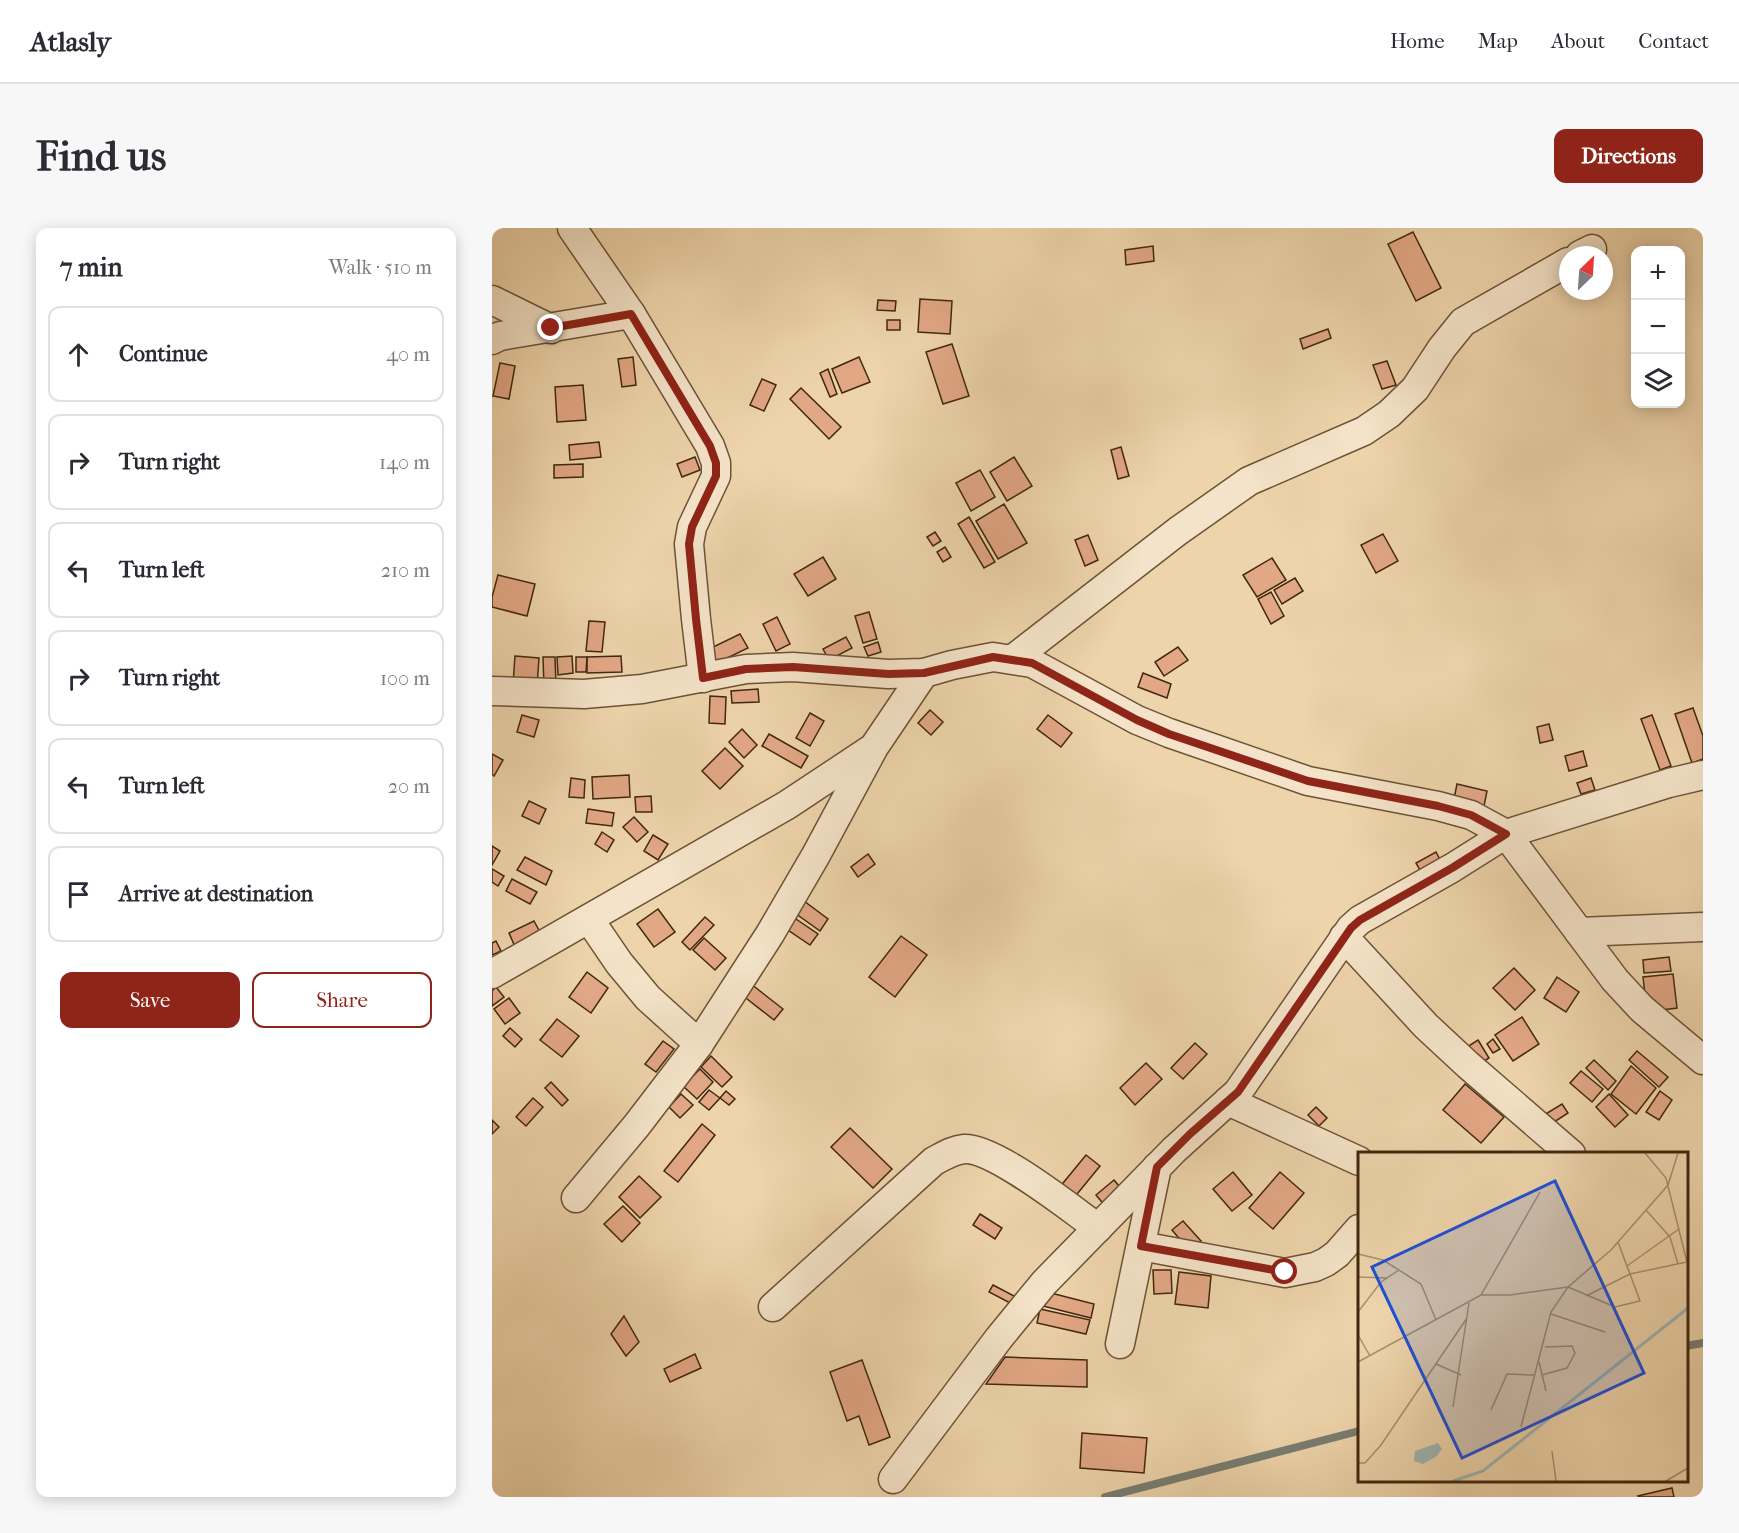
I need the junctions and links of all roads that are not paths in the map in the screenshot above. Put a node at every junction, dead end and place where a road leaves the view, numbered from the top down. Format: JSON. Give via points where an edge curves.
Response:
{"nodes":[{"id":1,"x":572,"y":228,"type":"edge"},
{"id":2,"x":1559,"y":267,"type":"edge"},
{"id":3,"x":492,"y":300,"type":"edge"},
{"id":4,"x":631,"y":314,"type":"junction"},
{"id":5,"x":551,"y":328,"type":"junction"},
{"id":6,"x":492,"y":340,"type":"edge"},
{"id":7,"x":1013,"y":659,"type":"junction"},
{"id":8,"x":924,"y":673,"type":"junction"},
{"id":9,"x":703,"y":678,"type":"junction"},
{"id":10,"x":492,"y":691,"type":"edge"},
{"id":11,"x":874,"y":747,"type":"junction"},
{"id":12,"x":1703,"y":775,"type":"edge"},
{"id":13,"x":1506,"y":834,"type":"junction"},
{"id":14,"x":589,"y":919,"type":"junction"},
{"id":15,"x":1703,"y":927,"type":"edge"},
{"id":16,"x":1579,"y":932,"type":"junction"},
{"id":17,"x":1344,"y":937,"type":"junction"},
{"id":18,"x":492,"y":974,"type":"edge"},
{"id":19,"x":699,"y":1044,"type":"junction"},
{"id":20,"x":1703,"y":1060,"type":"edge"},
{"id":21,"x":1228,"y":1101,"type":"junction"},
{"id":22,"x":1569,"y":1152,"type":"edge"},
{"id":23,"x":1358,"y":1161,"type":"edge"},
{"id":24,"x":1157,"y":1167,"type":"junction"},
{"id":25,"x":576,"y":1198,"type":"dead end"},
{"id":26,"x":1098,"y":1228,"type":"junction"},
{"id":27,"x":1358,"y":1230,"type":"edge"},
{"id":28,"x":1141,"y":1246,"type":"junction"},
{"id":29,"x":773,"y":1307,"type":"dead end"},
{"id":30,"x":1120,"y":1344,"type":"dead end"},
{"id":31,"x":893,"y":1479,"type":"dead end"}],
"edges":[{"from":1,"to":4,"type":"street"},
{"from":2,"to":7,"type":"street","via":[[1463,322],[1414,389],[1389,414],[1364,431],[1249,481]]},
{"from":3,"to":5,"type":"street"},
{"from":4,"to":5,"type":"street"},
{"from":4,"to":9,"type":"street","via":[[710,446],[716,463],[716,476],[692,527],[689,544]]},
{"from":5,"to":6,"type":"street"},
{"from":7,"to":8,"type":"street","via":[[993,657]]},
{"from":7,"to":13,"type":"street","via":[[1032,663],[1169,734],[1308,781],[1471,815]]},
{"from":8,"to":9,"type":"street","via":[[793,667],[746,669]]},
{"from":8,"to":11,"type":"street"},
{"from":9,"to":10,"type":"street","via":[[584,694]]},
{"from":11,"to":14,"type":"street","via":[[787,806]]},
{"from":11,"to":19,"type":"street","via":[[776,924]]},
{"from":12,"to":13,"type":"street"},
{"from":13,"to":16,"type":"street"},
{"from":13,"to":17,"type":"street","via":[[1360,920]]},
{"from":14,"to":18,"type":"street"},
{"from":14,"to":19,"type":"street","via":[[648,998]]},
{"from":15,"to":16,"type":"street"},
{"from":16,"to":20,"type":"street","via":[[1632,999]]},
{"from":17,"to":21,"type":"street","via":[[1250,1076]]},
{"from":17,"to":22,"type":"street","via":[[1426,1026]]},
{"from":19,"to":25,"type":"street"},
{"from":21,"to":23,"type":"street"},
{"from":21,"to":24,"type":"street"},
{"from":24,"to":26,"type":"street"},
{"from":24,"to":28,"type":"street"},
{"from":26,"to":29,"type":"street","via":[[1000,1159],[966,1149],[950,1152],[934,1161]]},
{"from":26,"to":31,"type":"street","via":[[1044,1283]]},
{"from":27,"to":28,"type":"street","via":[[1326,1262],[1285,1272]]},
{"from":28,"to":30,"type":"street"}]}
